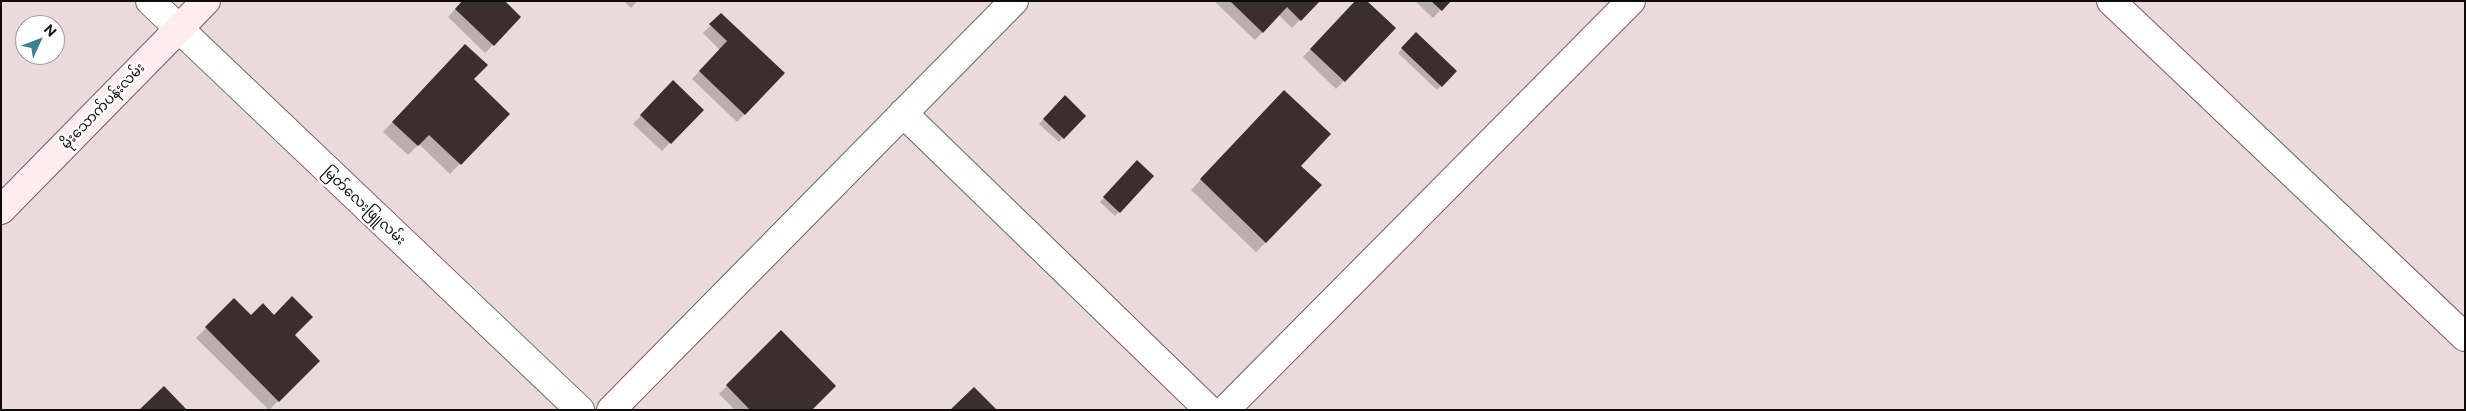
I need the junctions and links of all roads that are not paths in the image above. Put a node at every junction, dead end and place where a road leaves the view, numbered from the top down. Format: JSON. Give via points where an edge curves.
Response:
{"nodes":[{"id":1,"x":150,"y":1,"type":"edge"},
{"id":2,"x":206,"y":1,"type":"edge"},
{"id":3,"x":1014,"y":1,"type":"edge"},
{"id":4,"x":1631,"y":1,"type":"edge"},
{"id":5,"x":2111,"y":1,"type":"edge"},
{"id":6,"x":178,"y":29,"type":"junction"},
{"id":7,"x":903,"y":113,"type":"junction"},
{"id":8,"x":1,"y":210,"type":"edge"},
{"id":9,"x":2465,"y":337,"type":"edge"},
{"id":10,"x":580,"y":410,"type":"edge"},
{"id":11,"x":610,"y":410,"type":"edge"},
{"id":12,"x":1209,"y":410,"type":"edge"},
{"id":13,"x":1225,"y":410,"type":"edge"}],
"edges":[{"from":1,"to":6,"type":"street","name":"မြတ်လေးဖြူလမ်း"},
{"from":2,"to":6,"type":"street","name":"မိုးသောက်ပန်းလမ်း"},
{"from":3,"to":7,"type":"street"},
{"from":4,"to":13,"type":"street"},
{"from":5,"to":9,"type":"street"},
{"from":6,"to":8,"type":"street","name":"မိုးသောက်ပန်းလမ်း"},
{"from":6,"to":10,"type":"street","name":"မြတ်လေးဖြူလမ်း"},
{"from":7,"to":11,"type":"street"},
{"from":7,"to":12,"type":"street"}]}
